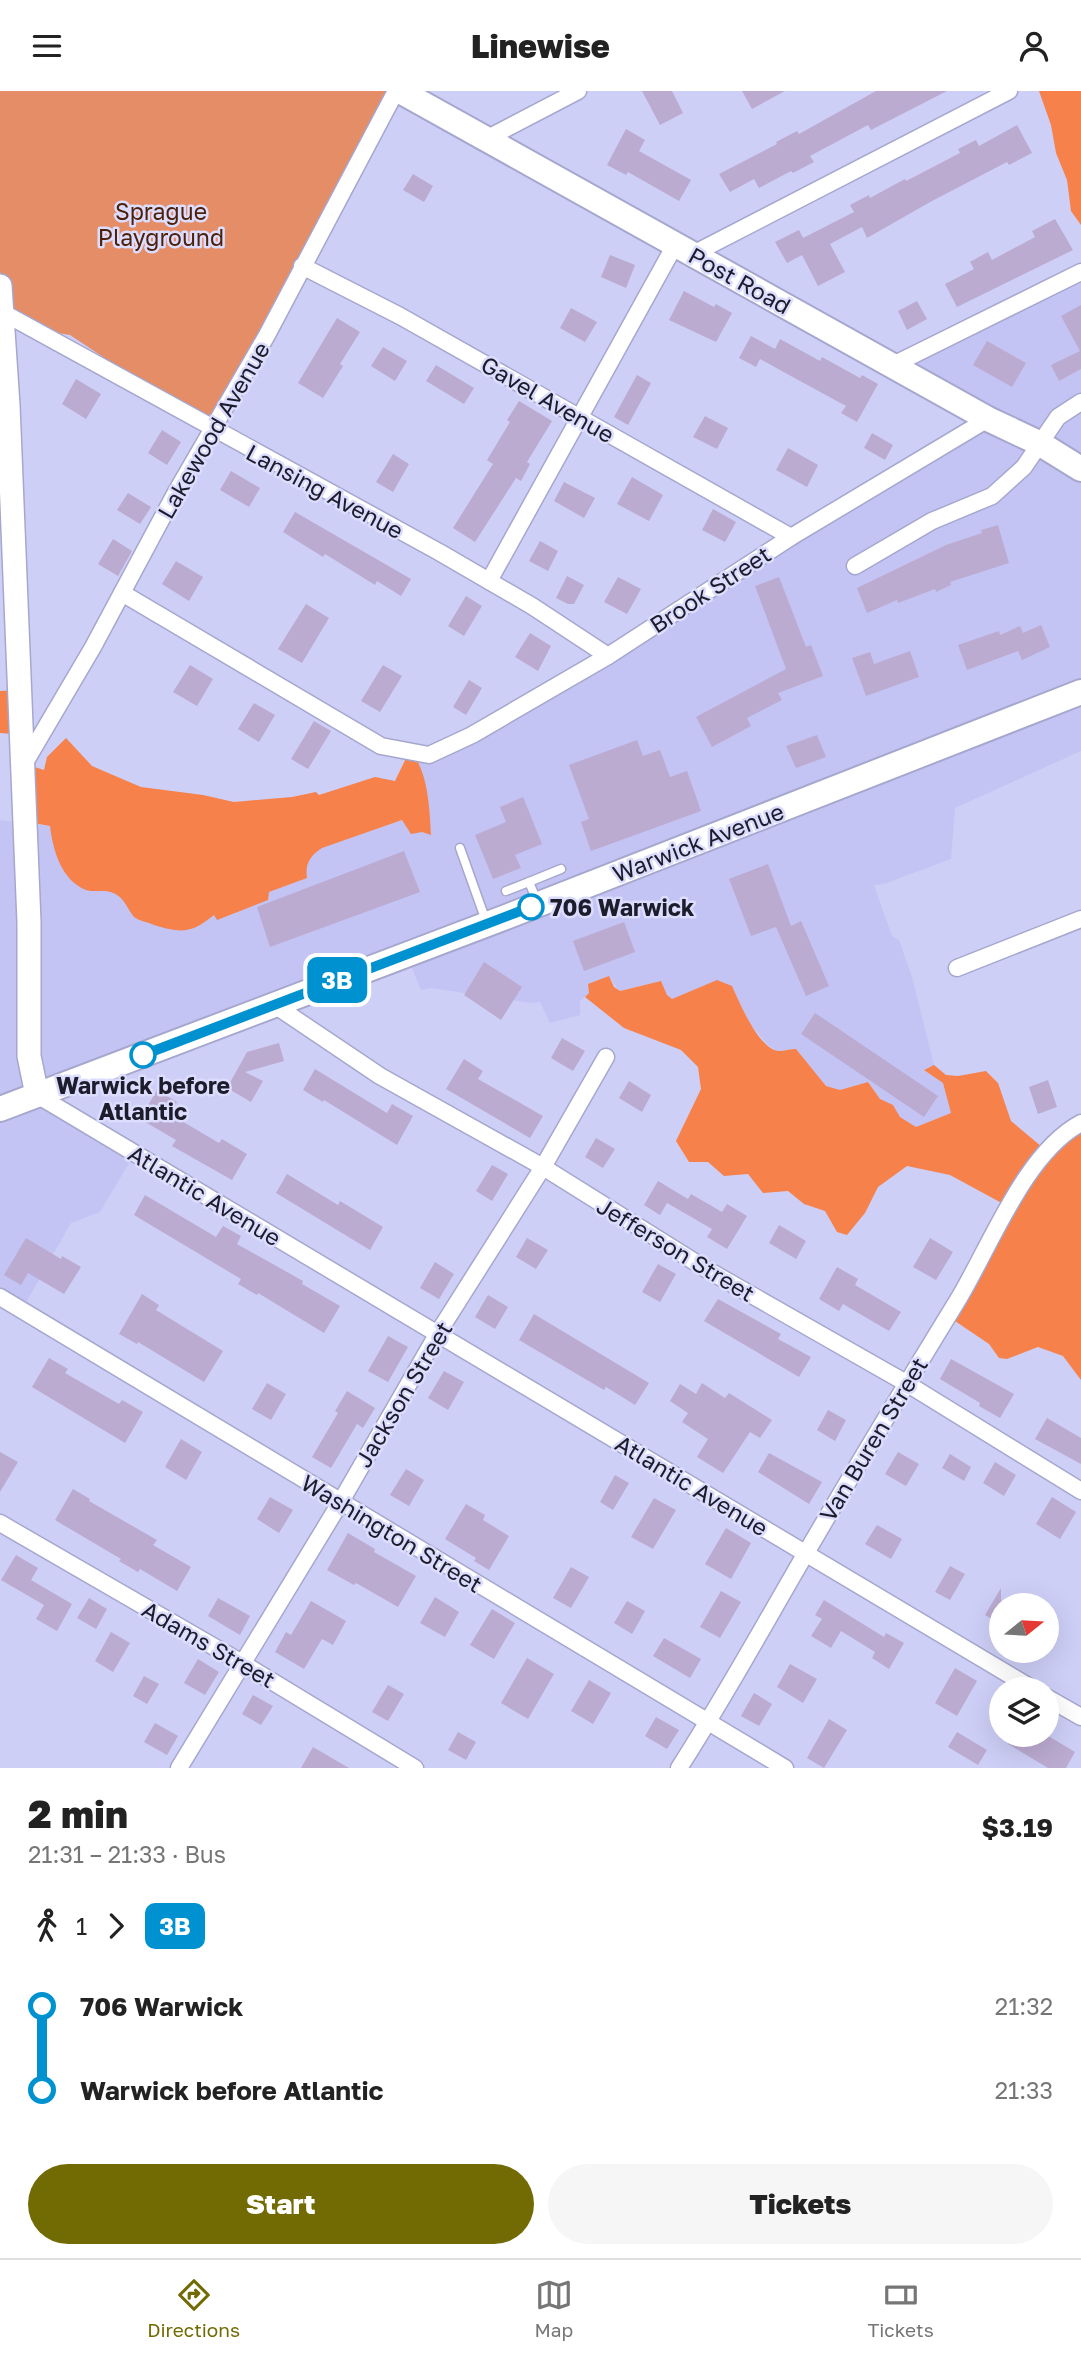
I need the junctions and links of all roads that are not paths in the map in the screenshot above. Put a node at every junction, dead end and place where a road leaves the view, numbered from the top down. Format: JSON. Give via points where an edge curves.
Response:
{"nodes":[{"id":1,"x":398,"y":91,"type":"edge"},
{"id":2,"x":578,"y":91,"type":"edge"},
{"id":3,"x":1009,"y":91,"type":"edge"},
{"id":4,"x":979,"y":98,"type":"edge"},
{"id":5,"x":486,"y":139,"type":"junction"},
{"id":6,"x":684,"y":249,"type":"junction"},
{"id":7,"x":302,"y":266,"type":"junction"},
{"id":8,"x":1081,"y":272,"type":"edge"},
{"id":9,"x":0,"y":286,"type":"edge"},
{"id":10,"x":2,"y":320,"type":"edge"},
{"id":11,"x":893,"y":365,"type":"junction"},
{"id":12,"x":1081,"y":402,"type":"edge"},
{"id":13,"x":580,"y":418,"type":"junction"},
{"id":14,"x":988,"y":419,"type":"junction"},
{"id":15,"x":212,"y":430,"type":"junction"},
{"id":16,"x":1039,"y":443,"type":"junction"},
{"id":17,"x":1081,"y":469,"type":"edge"},
{"id":18,"x":7,"y":512,"type":"edge"},
{"id":19,"x":791,"y":537,"type":"junction"},
{"id":20,"x":855,"y":566,"type":"dead end"},
{"id":21,"x":489,"y":581,"type":"junction"},
{"id":22,"x":122,"y":593,"type":"junction"},
{"id":23,"x":608,"y":656,"type":"junction"},
{"id":24,"x":1081,"y":692,"type":"edge"},
{"id":25,"x":23,"y":766,"type":"junction"},
{"id":26,"x":460,"y":848,"type":"dead end"},
{"id":27,"x":561,"y":869,"type":"dead end"},
{"id":28,"x":506,"y":891,"type":"dead end"},
{"id":29,"x":533,"y":893,"type":"junction"},
{"id":30,"x":1081,"y":919,"type":"edge"},
{"id":31,"x":487,"y":923,"type":"junction"},
{"id":32,"x":957,"y":968,"type":"dead end"},
{"id":33,"x":273,"y":1005,"type":"junction"},
{"id":34,"x":606,"y":1056,"type":"dead end"},
{"id":35,"x":37,"y":1095,"type":"junction"},
{"id":36,"x":0,"y":1109,"type":"edge"},
{"id":37,"x":1081,"y":1123,"type":"edge"},
{"id":38,"x":543,"y":1167,"type":"junction"},
{"id":39,"x":0,"y":1297,"type":"edge"},
{"id":40,"x":438,"y":1333,"type":"junction"},
{"id":41,"x":906,"y":1383,"type":"junction"},
{"id":42,"x":1081,"y":1491,"type":"edge"},
{"id":43,"x":340,"y":1503,"type":"junction"},
{"id":44,"x":0,"y":1523,"type":"edge"},
{"id":45,"x":806,"y":1553,"type":"junction"},
{"id":46,"x":242,"y":1663,"type":"junction"},
{"id":47,"x":1013,"y":1677,"type":"edge"},
{"id":48,"x":1059,"y":1704,"type":"edge"},
{"id":49,"x":1081,"y":1717,"type":"edge"},
{"id":50,"x":708,"y":1722,"type":"junction"},
{"id":51,"x":179,"y":1768,"type":"edge"},
{"id":52,"x":415,"y":1768,"type":"edge"},
{"id":53,"x":679,"y":1768,"type":"edge"},
{"id":54,"x":785,"y":1768,"type":"edge"}],
"edges":[{"from":1,"to":5,"type":"main road","name":"Post Road"},
{"from":1,"to":7,"type":"street","name":"Lakewood Avenue"},
{"from":2,"to":5,"type":"street"},
{"from":3,"to":4,"type":"street"},
{"from":4,"to":6,"type":"street"},
{"from":5,"to":6,"type":"main road","name":"Post Road"},
{"from":6,"to":11,"type":"main road","name":"Post Road"},
{"from":6,"to":13,"type":"street"},
{"from":7,"to":13,"type":"street","name":"Gavel Avenue"},
{"from":7,"to":15,"type":"street","name":"Lakewood Avenue"},
{"from":8,"to":11,"type":"street"},
{"from":9,"to":10,"type":"street"},
{"from":10,"to":15,"type":"street","name":"Lansing Avenue"},
{"from":10,"to":18,"type":"street"},
{"from":11,"to":14,"type":"main road","name":"Post Road"},
{"from":12,"to":16,"type":"street","via":[[1058,417]]},
{"from":13,"to":19,"type":"street","name":"Gavel Avenue"},
{"from":13,"to":21,"type":"street"},
{"from":14,"to":16,"type":"main road","name":"Post Road"},
{"from":14,"to":19,"type":"street","name":"Brook Street"},
{"from":15,"to":21,"type":"street","name":"Lansing Avenue"},
{"from":15,"to":22,"type":"street","name":"Lakewood Avenue"},
{"from":16,"to":17,"type":"main road","name":"Post Road"},
{"from":16,"to":20,"type":"street","via":[[1024,467],[992,496],[932,521]]},
{"from":18,"to":25,"type":"street"},
{"from":19,"to":23,"type":"street","name":"Brook Street"},
{"from":21,"to":23,"type":"street","name":"Lansing Avenue"},
{"from":22,"to":23,"type":"street","name":"Brook Street","via":[[381,746],[429,755]]},
{"from":22,"to":25,"type":"street","name":"Lakewood Avenue"},
{"from":24,"to":29,"type":"main road","name":"Warwick Avenue"},
{"from":25,"to":35,"type":"street","via":[[29,1056]]},
{"from":26,"to":31,"type":"lane"},
{"from":27,"to":29,"type":"lane"},
{"from":28,"to":29,"type":"lane"},
{"from":29,"to":31,"type":"main road","name":"Warwick Avenue"},
{"from":30,"to":32,"type":"street"},
{"from":31,"to":33,"type":"main road","name":"Warwick Avenue"},
{"from":33,"to":35,"type":"main road","name":"Warwick Avenue"},
{"from":33,"to":38,"type":"street","name":"Jefferson Street","via":[[380,1076]]},
{"from":34,"to":38,"type":"street","name":"Jackson Street"},
{"from":35,"to":36,"type":"main road","name":"Warwick Avenue"},
{"from":35,"to":40,"type":"street","name":"Atlantic Avenue"},
{"from":37,"to":41,"type":"street","name":"Van Buren Street","via":[[1064,1132],[1031,1172]]},
{"from":38,"to":40,"type":"street","name":"Jackson Street"},
{"from":38,"to":41,"type":"street","name":"Jefferson Street","via":[[706,1269]]},
{"from":39,"to":43,"type":"street","name":"Washington Street"},
{"from":40,"to":43,"type":"street","name":"Jackson Street"},
{"from":40,"to":45,"type":"street","name":"Atlantic Avenue"},
{"from":41,"to":42,"type":"street","name":"Jefferson Street"},
{"from":41,"to":45,"type":"street","name":"Van Buren Street"},
{"from":43,"to":46,"type":"street","name":"Jackson Street"},
{"from":43,"to":50,"type":"street","name":"Washington Street"},
{"from":44,"to":46,"type":"street","name":"Adams Street"},
{"from":45,"to":47,"type":"street","name":"Atlantic Avenue"},
{"from":45,"to":50,"type":"street","name":"Van Buren Street"},
{"from":46,"to":51,"type":"street","name":"Jackson Street"},
{"from":46,"to":52,"type":"street","name":"Adams Street"},
{"from":48,"to":49,"type":"street"},
{"from":50,"to":53,"type":"street","name":"Van Buren Street"},
{"from":50,"to":54,"type":"street","name":"Washington Street"}]}
